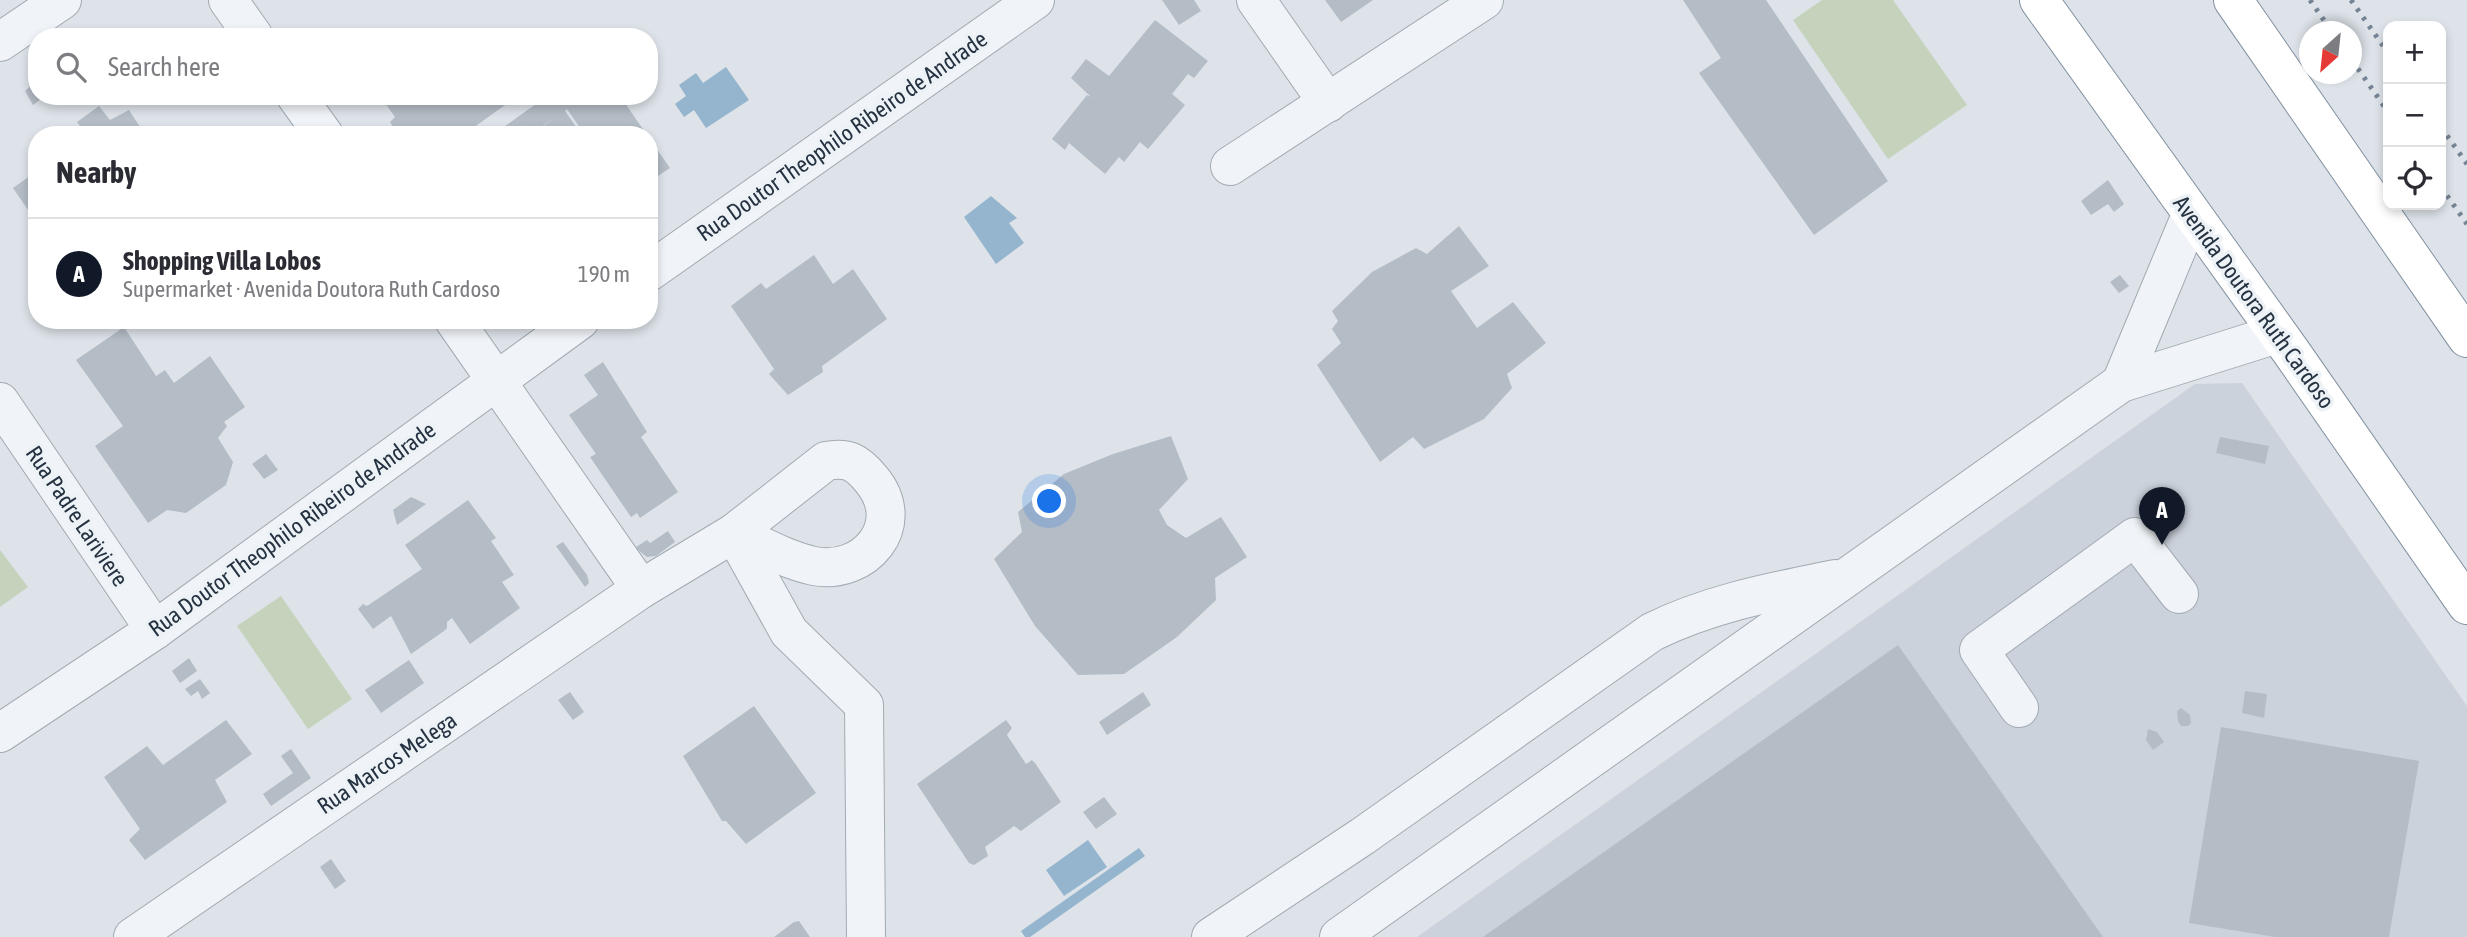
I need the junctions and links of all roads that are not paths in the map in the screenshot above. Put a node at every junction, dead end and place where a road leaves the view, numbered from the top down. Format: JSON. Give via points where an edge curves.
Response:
{"nodes":[{"id":1,"x":62,"y":0,"type":"edge"},
{"id":2,"x":228,"y":0,"type":"edge"},
{"id":3,"x":1035,"y":0,"type":"edge"},
{"id":4,"x":1256,"y":0,"type":"edge"},
{"id":5,"x":1484,"y":0,"type":"edge"},
{"id":6,"x":2039,"y":0,"type":"edge"},
{"id":7,"x":2233,"y":0,"type":"edge"},
{"id":8,"x":248,"y":28,"type":"edge"},
{"id":9,"x":0,"y":43,"type":"edge"},
{"id":10,"x":1328,"y":103,"type":"junction"},
{"id":11,"x":302,"y":105,"type":"edge"},
{"id":12,"x":318,"y":126,"type":"edge"},
{"id":13,"x":1230,"y":166,"type":"dead end"},
{"id":14,"x":2192,"y":215,"type":"junction"},
{"id":15,"x":658,"y":266,"type":"edge"},
{"id":16,"x":460,"y":329,"type":"edge"},
{"id":17,"x":567,"y":329,"type":"edge"},
{"id":18,"x":2277,"y":334,"type":"junction"},
{"id":19,"x":2467,"y":338,"type":"edge"},
{"id":20,"x":496,"y":380,"type":"junction"},
{"id":21,"x":2121,"y":383,"type":"junction"},
{"id":22,"x":0,"y":402,"type":"edge"},
{"id":23,"x":1854,"y":574,"type":"junction"},
{"id":24,"x":641,"y":589,"type":"junction"},
{"id":25,"x":2179,"y":594,"type":"dead end"},
{"id":26,"x":2467,"y":605,"type":"edge"},
{"id":27,"x":155,"y":630,"type":"junction"},
{"id":28,"x":2019,"y":708,"type":"dead end"},
{"id":29,"x":0,"y":733,"type":"edge"},
{"id":30,"x":133,"y":937,"type":"edge"},
{"id":31,"x":866,"y":937,"type":"edge"},
{"id":32,"x":1211,"y":937,"type":"edge"},
{"id":33,"x":1339,"y":937,"type":"edge"}],
"edges":[{"from":1,"to":9,"type":"street"},
{"from":2,"to":8,"type":"street"},
{"from":3,"to":15,"type":"street","name":"Rua Doutor Theophilo Ribeiro de Andrade"},
{"from":4,"to":10,"type":"street"},
{"from":5,"to":10,"type":"street"},
{"from":6,"to":14,"type":"highway","name":"Avenida Doutora Ruth Cardoso"},
{"from":7,"to":19,"type":"highway"},
{"from":10,"to":13,"type":"street"},
{"from":11,"to":12,"type":"street"},
{"from":14,"to":18,"type":"highway","name":"Avenida Doutora Ruth Cardoso"},
{"from":14,"to":21,"type":"street"},
{"from":16,"to":20,"type":"street"},
{"from":17,"to":20,"type":"street","name":"Rua Doutor Theophilo Ribeiro de Andrade"},
{"from":18,"to":21,"type":"street"},
{"from":18,"to":26,"type":"highway","name":"Avenida Doutora Ruth Cardoso"},
{"from":20,"to":24,"type":"street"},
{"from":20,"to":27,"type":"street","name":"Rua Doutor Theophilo Ribeiro de Andrade"},
{"from":21,"to":23,"type":"street"},
{"from":22,"to":27,"type":"street","name":"Rua Padre Lariviere"},
{"from":23,"to":32,"type":"street","via":[[1723,602],[1653,632]]},
{"from":23,"to":33,"type":"street"},
{"from":24,"to":30,"type":"street","name":"Rua Marcos Melega"},
{"from":24,"to":31,"type":"street","name":"Rua Marcos Melega","via":[[734,533],[789,632],[864,705]]},
{"from":25,"to":28,"type":"street","via":[[2136,537],[1979,650]]},
{"from":27,"to":29,"type":"street","name":"Rua Doutor Theophilo Ribeiro de Andrade"}]}
